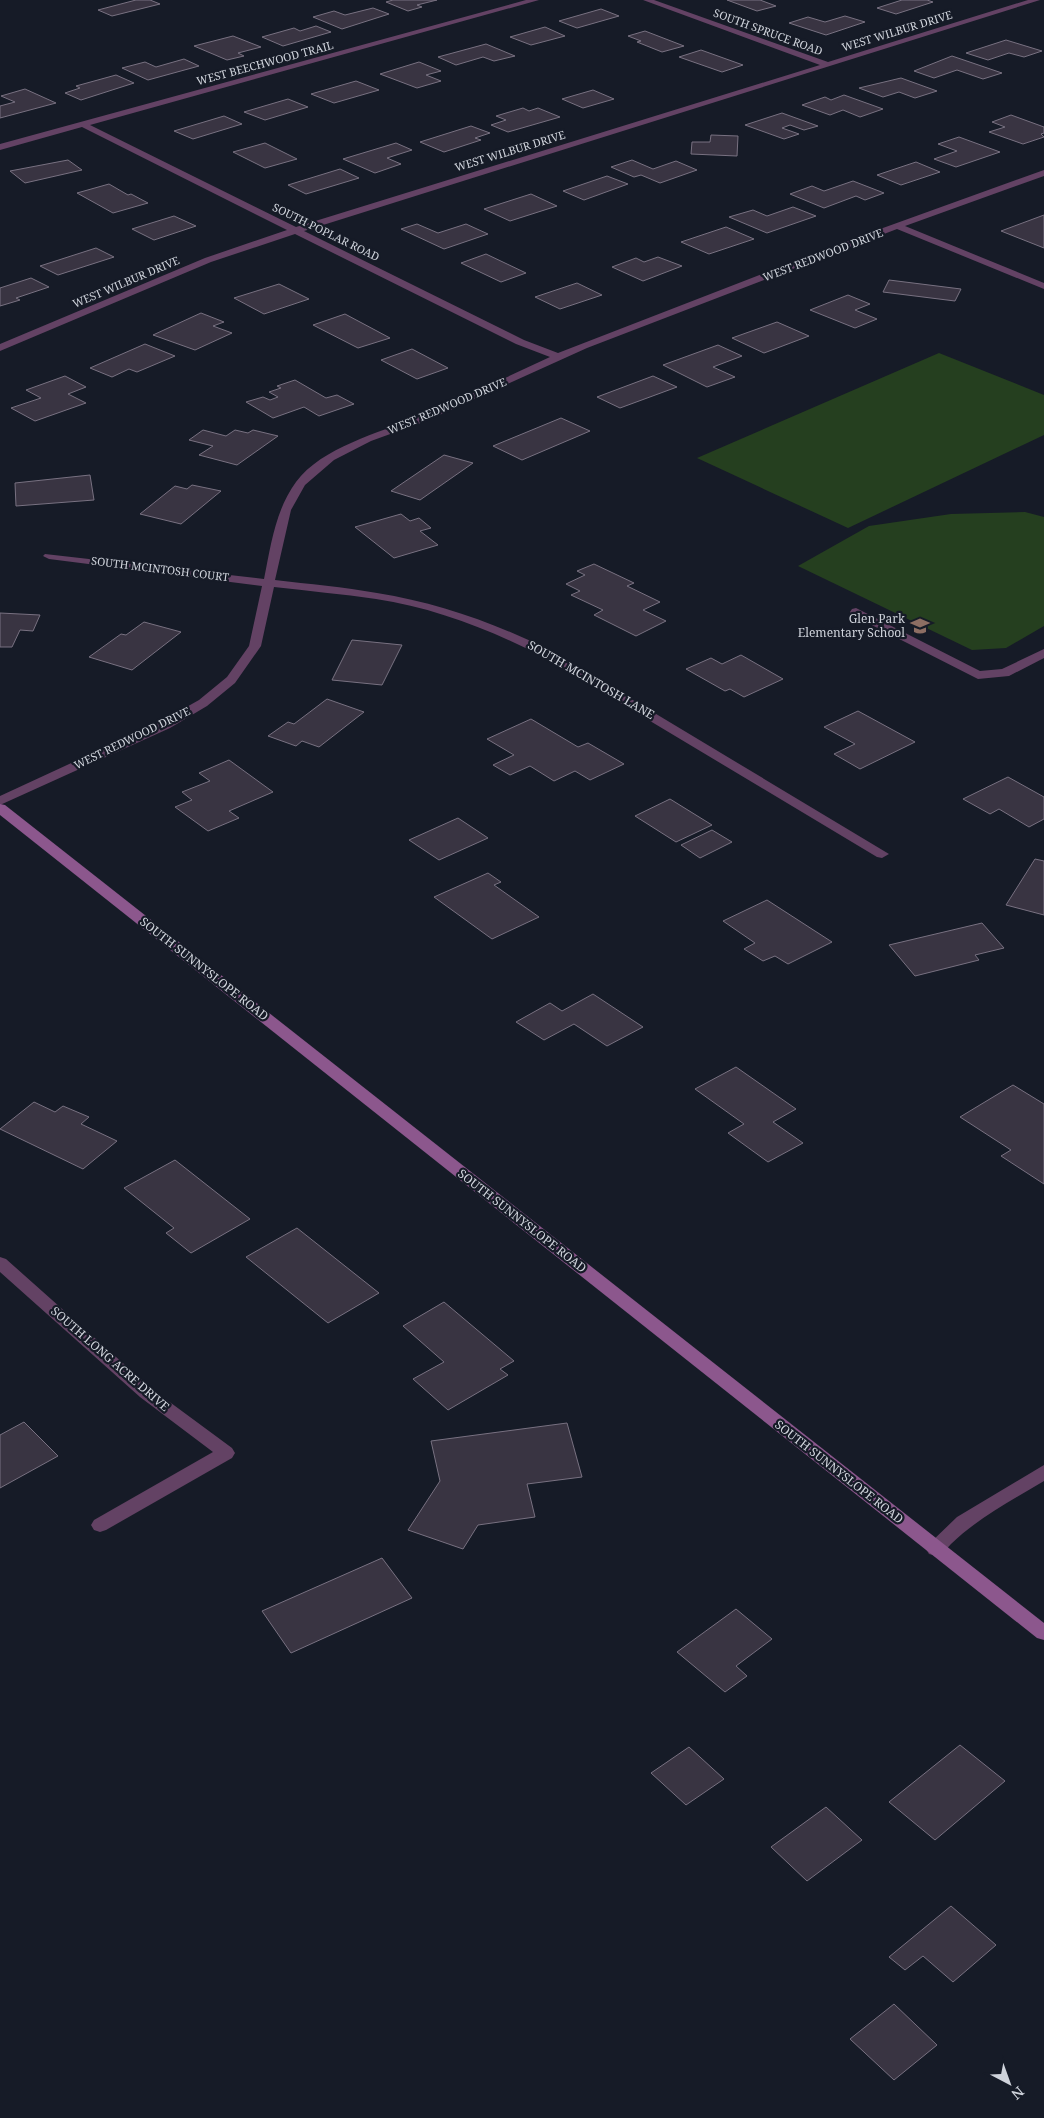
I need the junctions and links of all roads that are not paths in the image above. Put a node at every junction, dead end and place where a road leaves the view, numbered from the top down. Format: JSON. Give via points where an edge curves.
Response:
{"nodes":[{"id":1,"x":535,"y":0,"type":"edge"},
{"id":2,"x":646,"y":0,"type":"edge"},
{"id":3,"x":1036,"y":0,"type":"edge"},
{"id":4,"x":826,"y":64,"type":"junction"},
{"id":5,"x":85,"y":126,"type":"junction"},
{"id":6,"x":0,"y":147,"type":"edge"},
{"id":7,"x":1044,"y":173,"type":"edge"},
{"id":8,"x":897,"y":226,"type":"junction"},
{"id":9,"x":296,"y":230,"type":"junction"},
{"id":10,"x":1044,"y":286,"type":"edge"},
{"id":11,"x":0,"y":348,"type":"edge"},
{"id":12,"x":558,"y":357,"type":"junction"},
{"id":13,"x":49,"y":556,"type":"dead end"},
{"id":14,"x":270,"y":582,"type":"junction"},
{"id":15,"x":856,"y":612,"type":"dead end"},
{"id":16,"x":1044,"y":653,"type":"edge"},
{"id":17,"x":0,"y":801,"type":"edge"},
{"id":18,"x":0,"y":808,"type":"edge"},
{"id":19,"x":882,"y":854,"type":"dead end"},
{"id":20,"x":0,"y":1263,"type":"edge"},
{"id":21,"x":1044,"y":1472,"type":"edge"},
{"id":22,"x":100,"y":1525,"type":"dead end"},
{"id":23,"x":935,"y":1549,"type":"junction"},
{"id":24,"x":1044,"y":1633,"type":"edge"}],
"edges":[{"from":1,"to":5,"type":"street","name":"WEST BEECHWOOD TRAIL"},
{"from":2,"to":4,"type":"street","name":"SOUTH SPRUCE ROAD"},
{"from":3,"to":4,"type":"street","name":"WEST WILBUR DRIVE"},
{"from":4,"to":9,"type":"street","name":"WEST WILBUR DRIVE"},
{"from":5,"to":6,"type":"street","name":"WEST BEECHWOOD TRAIL"},
{"from":5,"to":9,"type":"street","name":"SOUTH POPLAR ROAD"},
{"from":7,"to":8,"type":"street","name":"WEST REDWOOD DRIVE"},
{"from":8,"to":10,"type":"street"},
{"from":8,"to":12,"type":"street","name":"WEST REDWOOD DRIVE"},
{"from":9,"to":11,"type":"street","name":"WEST WILBUR DRIVE","via":[[208,260]]},
{"from":9,"to":12,"type":"street","name":"SOUTH POPLAR ROAD","via":[[520,342]]},
{"from":12,"to":14,"type":"street","name":"WEST REDWOOD DRIVE","via":[[422,419],[345,449],[315,468],[301,483],[285,510]]},
{"from":13,"to":14,"type":"street","name":"SOUTH MCINTOSH COURT"},
{"from":14,"to":17,"type":"street","name":"WEST REDWOOD DRIVE","via":[[255,646],[231,680],[203,703],[165,725]]},
{"from":14,"to":19,"type":"street","name":"SOUTH MCINTOSH LANE","via":[[429,606],[514,636]]},
{"from":15,"to":16,"type":"street","via":[[978,676],[1005,673]]},
{"from":18,"to":23,"type":"street","name":"SOUTH SUNNYSLOPE ROAD"},
{"from":20,"to":22,"type":"street","name":"SOUTH LONG ACRE DRIVE","via":[[146,1393],[226,1453]]},
{"from":21,"to":23,"type":"street","via":[[963,1522]]},
{"from":23,"to":24,"type":"street","name":"SOUTH SUNNYSLOPE ROAD"}]}
